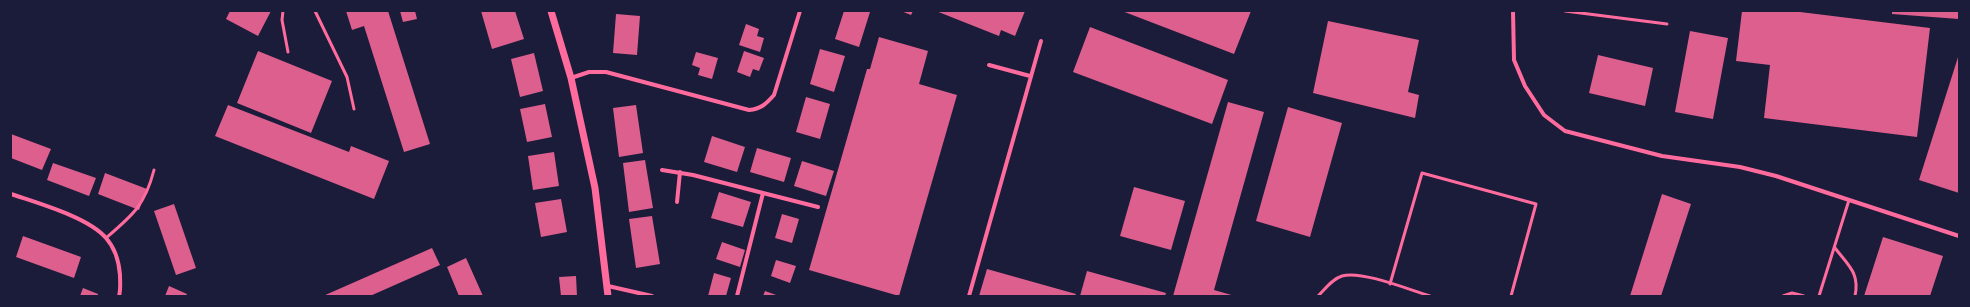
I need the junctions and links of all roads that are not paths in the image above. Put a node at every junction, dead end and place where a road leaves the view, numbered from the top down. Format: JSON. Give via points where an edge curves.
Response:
{"nodes":[{"id":1,"x":283,"y":11,"type":"edge"},
{"id":2,"x":315,"y":11,"type":"edge"},
{"id":3,"x":551,"y":11,"type":"edge"},
{"id":4,"x":800,"y":11,"type":"edge"},
{"id":5,"x":1513,"y":11,"type":"edge"},
{"id":6,"x":1565,"y":11,"type":"edge"},
{"id":7,"x":1667,"y":24,"type":"dead end"},
{"id":8,"x":1041,"y":41,"type":"dead end"},
{"id":9,"x":288,"y":52,"type":"dead end"},
{"id":10,"x":989,"y":65,"type":"dead end"},
{"id":11,"x":1030,"y":76,"type":"junction"},
{"id":12,"x":572,"y":78,"type":"junction"},
{"id":13,"x":354,"y":109,"type":"dead end"},
{"id":14,"x":154,"y":170,"type":"dead end"},
{"id":15,"x":662,"y":170,"type":"dead end"},
{"id":16,"x":680,"y":172,"type":"junction"},
{"id":17,"x":763,"y":193,"type":"junction"},
{"id":18,"x":11,"y":194,"type":"edge"},
{"id":19,"x":1850,"y":200,"type":"junction"},
{"id":20,"x":677,"y":202,"type":"dead end"},
{"id":21,"x":818,"y":207,"type":"dead end"},
{"id":22,"x":1959,"y":236,"type":"edge"},
{"id":23,"x":106,"y":238,"type":"junction"},
{"id":24,"x":1835,"y":248,"type":"junction"},
{"id":25,"x":1390,"y":284,"type":"junction"},
{"id":26,"x":608,"y":286,"type":"junction"},
{"id":27,"x":119,"y":296,"type":"edge"},
{"id":28,"x":608,"y":296,"type":"edge"},
{"id":29,"x":652,"y":296,"type":"edge"},
{"id":30,"x":737,"y":296,"type":"edge"},
{"id":31,"x":970,"y":296,"type":"edge"},
{"id":32,"x":1318,"y":296,"type":"edge"},
{"id":33,"x":1430,"y":296,"type":"edge"},
{"id":34,"x":1511,"y":296,"type":"edge"},
{"id":35,"x":1783,"y":296,"type":"edge"},
{"id":36,"x":1804,"y":296,"type":"edge"},
{"id":37,"x":1819,"y":296,"type":"edge"},
{"id":38,"x":1855,"y":296,"type":"edge"}],
"edges":[{"from":1,"to":9,"type":"lane","via":[[282,20]]},
{"from":2,"to":13,"type":"lane","via":[[347,77]]},
{"from":3,"to":12,"type":"street"},
{"from":4,"to":12,"type":"street","via":[[774,95],[758,109],[749,110],[606,72],[589,72]]},
{"from":5,"to":19,"type":"street","via":[[1514,60],[1525,86],[1544,115],[1564,131],[1662,156],[1740,167]]},
{"from":6,"to":7,"type":"lane"},
{"from":8,"to":11,"type":"street"},
{"from":10,"to":11,"type":"street"},
{"from":11,"to":31,"type":"street"},
{"from":12,"to":26,"type":"street","via":[[595,188]]},
{"from":14,"to":23,"type":"lane","via":[[149,190],[133,214]]},
{"from":15,"to":16,"type":"street"},
{"from":16,"to":17,"type":"street"},
{"from":16,"to":20,"type":"street"},
{"from":17,"to":21,"type":"street"},
{"from":17,"to":30,"type":"street"},
{"from":18,"to":23,"type":"street","via":[[74,218],[93,227]]},
{"from":19,"to":22,"type":"street"},
{"from":19,"to":24,"type":"lane"},
{"from":23,"to":27,"type":"street","via":[[119,262]]},
{"from":24,"to":37,"type":"lane"},
{"from":24,"to":38,"type":"lane","via":[[1856,275]]},
{"from":25,"to":32,"type":"lane","via":[[1359,275],[1342,276],[1330,283]]},
{"from":25,"to":33,"type":"lane"},
{"from":25,"to":34,"type":"lane","via":[[1422,173],[1536,204]]},
{"from":26,"to":28,"type":"street"},
{"from":26,"to":29,"type":"street"},
{"from":35,"to":36,"type":"lane","via":[[1792,292]]}]}
